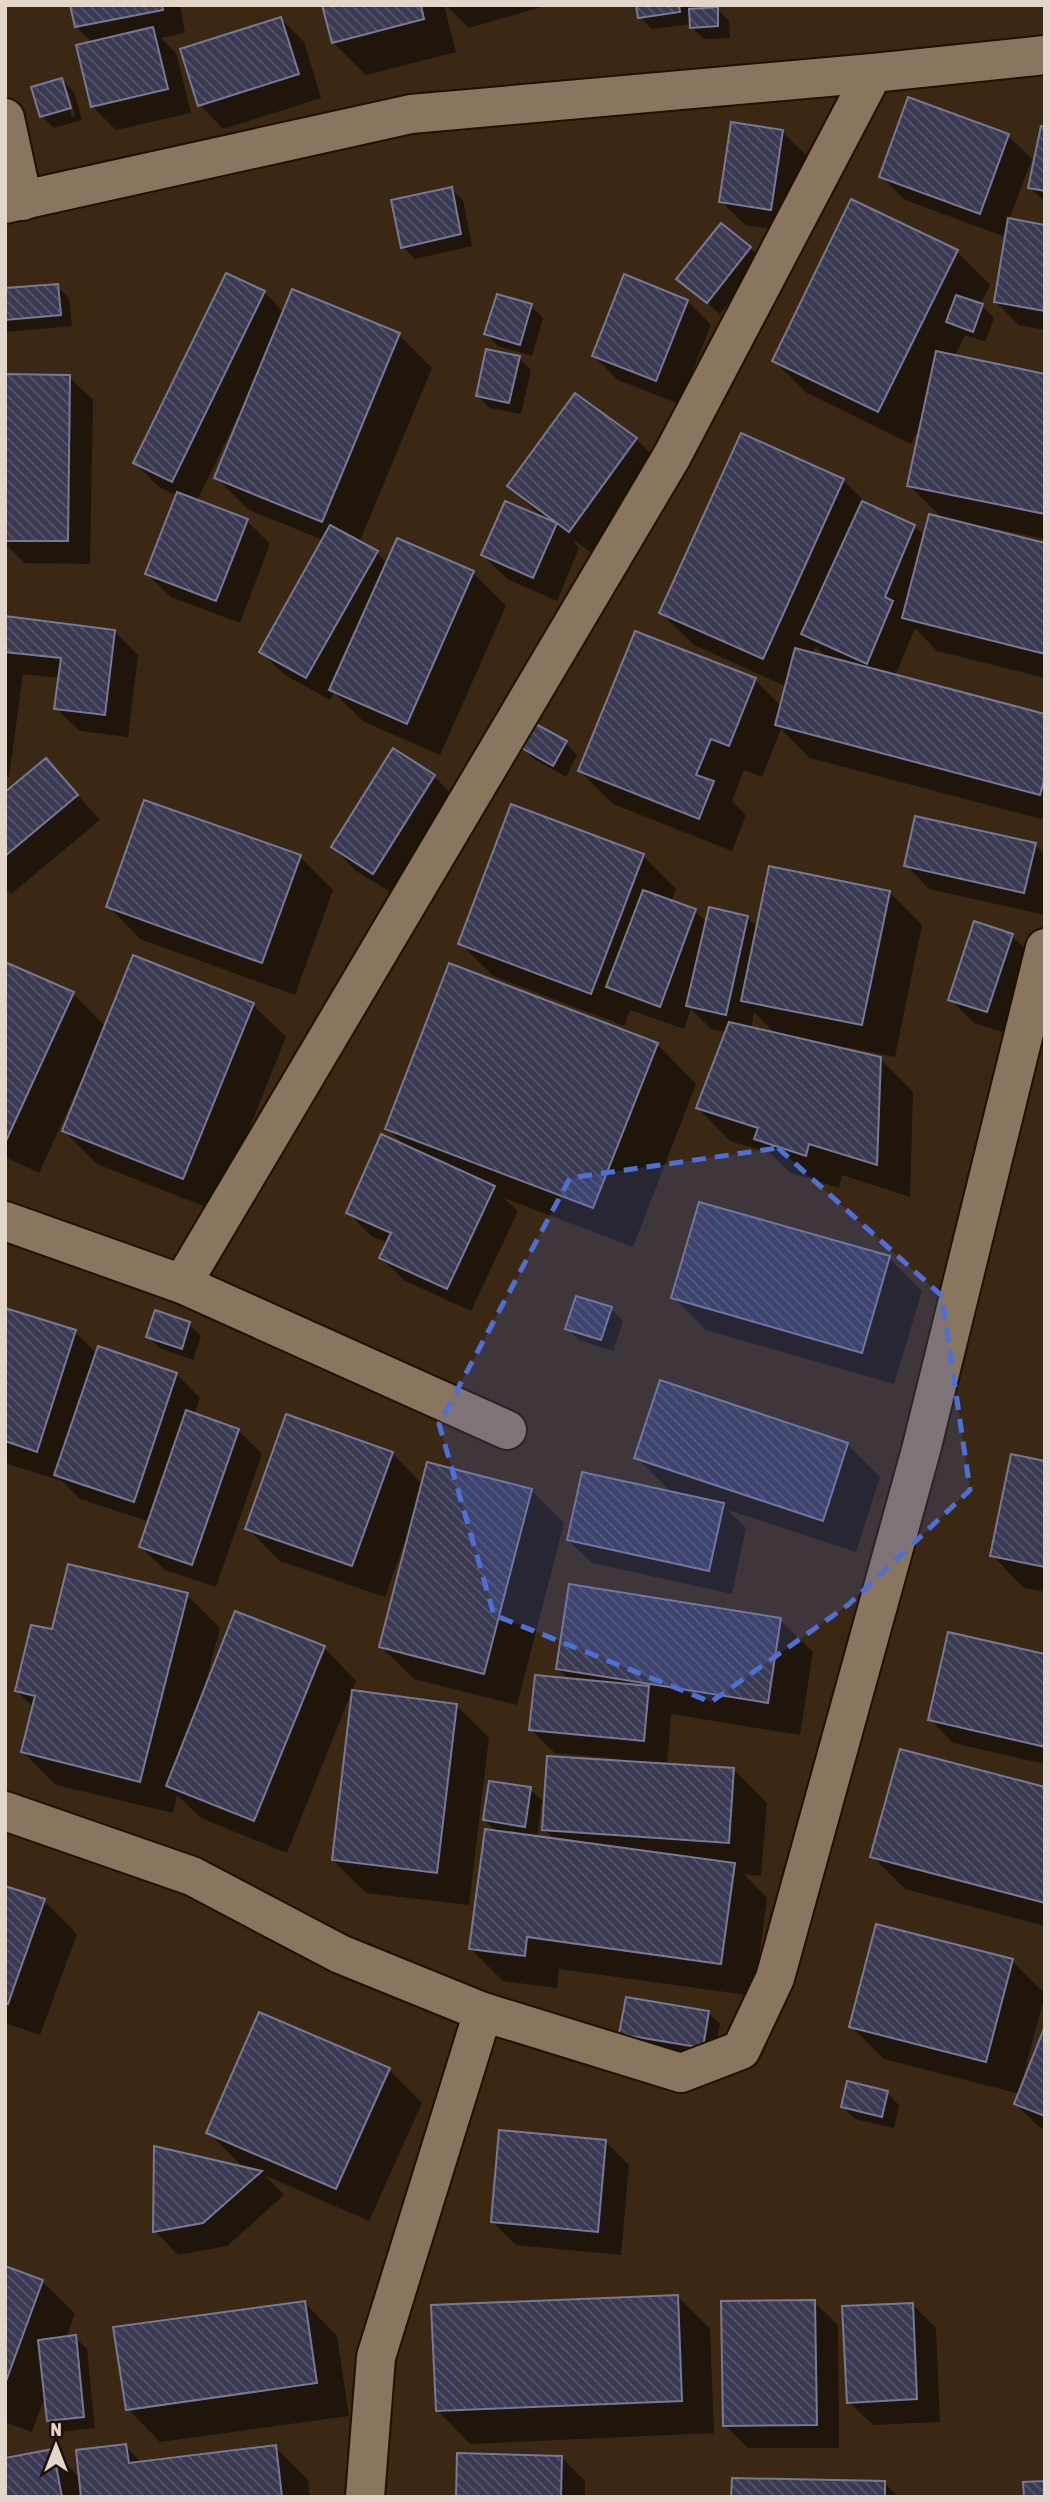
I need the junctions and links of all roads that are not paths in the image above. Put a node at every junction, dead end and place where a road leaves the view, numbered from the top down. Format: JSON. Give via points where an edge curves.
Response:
{"nodes":[{"id":1,"x":1045,"y":55,"type":"edge"},
{"id":2,"x":873,"y":73,"type":"junction"},
{"id":3,"x":5,"y":118,"type":"edge"},
{"id":4,"x":14,"y":202,"type":"edge"},
{"id":5,"x":1045,"y":948,"type":"edge"},
{"id":6,"x":5,"y":1221,"type":"edge"},
{"id":7,"x":182,"y":1284,"type":"junction"},
{"id":8,"x":506,"y":1430,"type":"dead end"},
{"id":9,"x":5,"y":1811,"type":"edge"},
{"id":10,"x":483,"y":2012,"type":"junction"},
{"id":11,"x":365,"y":2497,"type":"edge"}],
"edges":[{"from":1,"to":2,"type":"street"},
{"from":2,"to":4,"type":"street","via":[[411,114]]},
{"from":2,"to":7,"type":"street","via":[[672,456]]},
{"from":3,"to":4,"type":"street"},
{"from":5,"to":10,"type":"street","via":[[917,1463],[775,1978],[741,2050],[681,2073]]},
{"from":6,"to":7,"type":"street"},
{"from":7,"to":8,"type":"street"},
{"from":9,"to":10,"type":"street","via":[[192,1876],[341,1954]]},
{"from":10,"to":11,"type":"street","via":[[376,2357]]}]}
